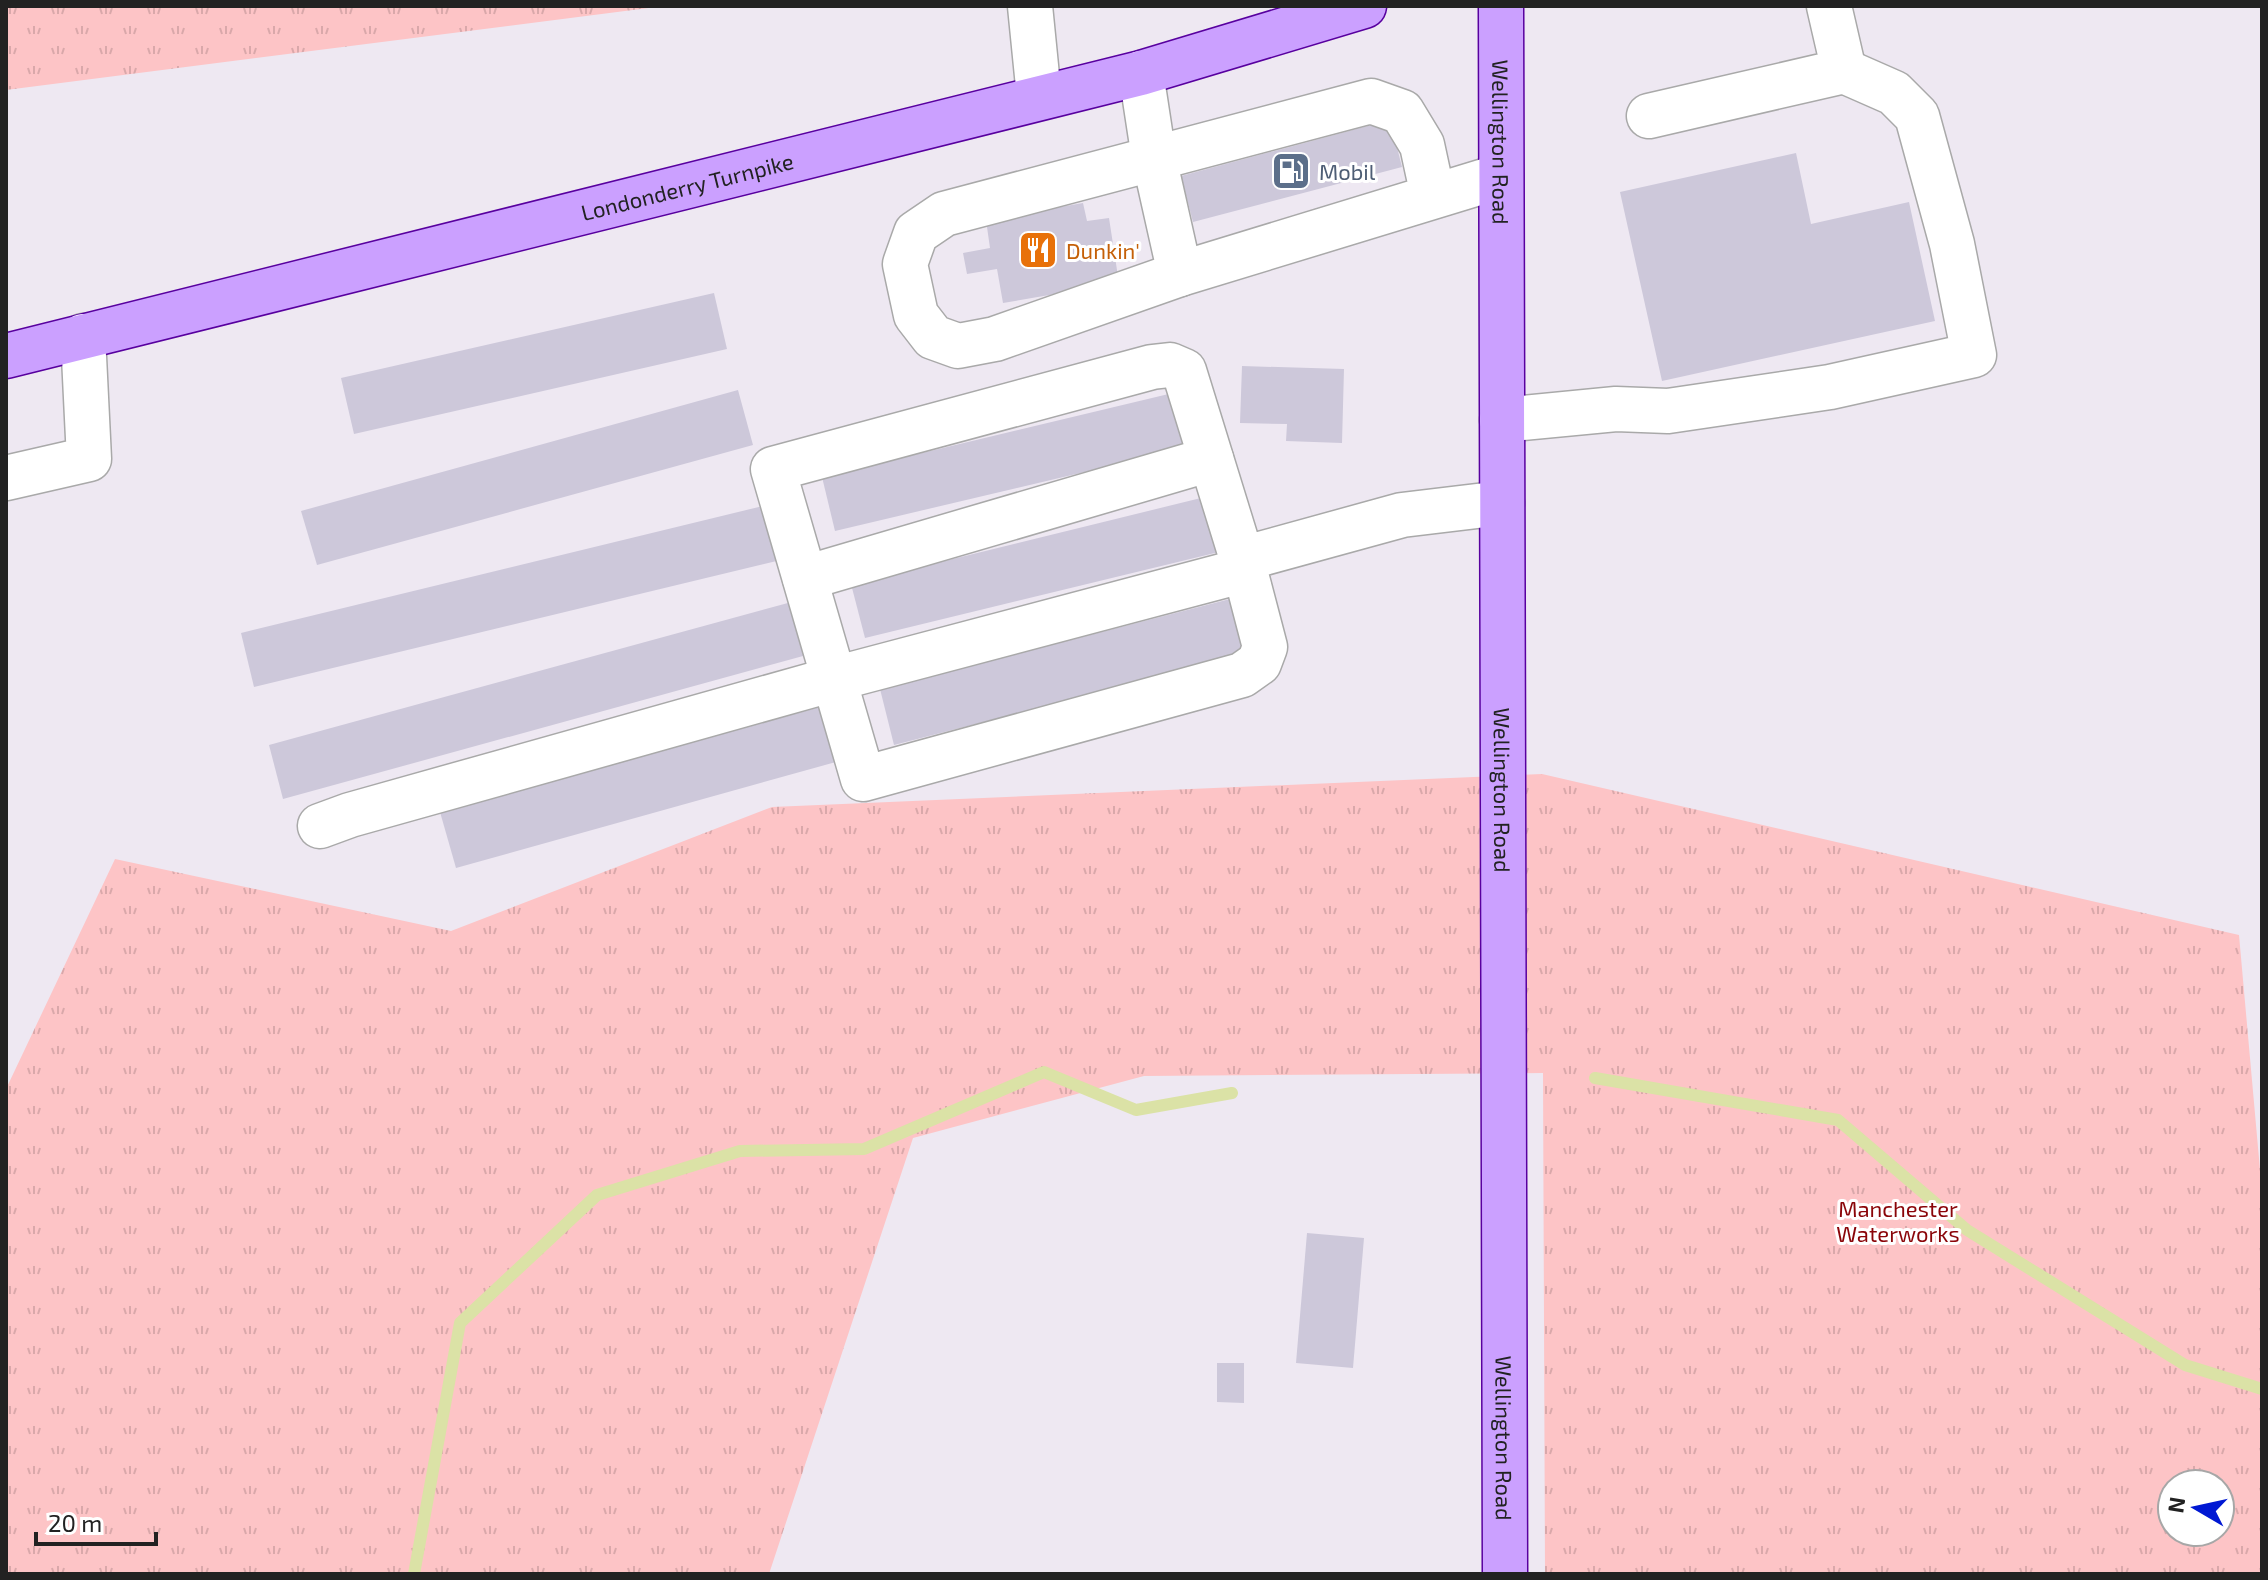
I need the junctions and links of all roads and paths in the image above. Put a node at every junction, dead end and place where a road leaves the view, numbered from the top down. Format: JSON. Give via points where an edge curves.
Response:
{"nodes":[{"id":1,"x":1030,"y":6,"type":"edge"},
{"id":2,"x":1364,"y":6,"type":"edge"},
{"id":3,"x":1501,"y":6,"type":"edge"},
{"id":4,"x":1829,"y":6,"type":"edge"},
{"id":5,"x":1844,"y":71,"type":"junction"},
{"id":6,"x":1141,"y":73,"type":"junction"},
{"id":7,"x":1039,"y":96,"type":"junction"},
{"id":8,"x":1649,"y":116,"type":"dead end"},
{"id":9,"x":1154,"y":158,"type":"junction"},
{"id":10,"x":1501,"y":176,"type":"junction"},
{"id":11,"x":1433,"y":196,"type":"junction"},
{"id":12,"x":1180,"y":274,"type":"junction"},
{"id":13,"x":83,"y":336,"type":"junction"},
{"id":14,"x":6,"y":356,"type":"edge"},
{"id":15,"x":1502,"y":420,"type":"junction"},
{"id":16,"x":1211,"y":459,"type":"junction"},
{"id":17,"x":6,"y":478,"type":"edge"},
{"id":18,"x":1502,"y":503,"type":"junction"},
{"id":19,"x":1243,"y":564,"type":"junction"},
{"id":20,"x":805,"y":578,"type":"junction"},
{"id":21,"x":834,"y":679,"type":"junction"},
{"id":22,"x":320,"y":826,"type":"dead end"},
{"id":23,"x":1505,"y":1574,"type":"edge"}],
"edges":[{"from":1,"to":7,"type":"lane"},
{"from":2,"to":6,"type":"main road","name":"Londonderry Turnpike"},
{"from":3,"to":10,"type":"main road","name":"Wellington Road"},
{"from":4,"to":5,"type":"lane"},
{"from":5,"to":8,"type":"lane"},
{"from":5,"to":15,"type":"lane","via":[[1894,93],[1917,116],[1952,244],[1974,355],[1830,387],[1668,411],[1616,409]]},
{"from":6,"to":7,"type":"main road","name":"Londonderry Turnpike"},
{"from":6,"to":9,"type":"lane"},
{"from":7,"to":13,"type":"main road","name":"Londonderry Turnpike"},
{"from":9,"to":11,"type":"lane","via":[[1371,101],[1402,112],[1422,145]]},
{"from":9,"to":12,"type":"lane"},
{"from":9,"to":12,"type":"lane","via":[[944,214],[916,233],[905,264],[916,315],[933,337],[958,346],[995,339]]},
{"from":10,"to":11,"type":"lane"},
{"from":10,"to":15,"type":"main road","name":"Wellington Road"},
{"from":11,"to":12,"type":"lane"},
{"from":13,"to":14,"type":"main road","name":"Londonderry Turnpike"},
{"from":13,"to":17,"type":"lane","via":[[89,459]]},
{"from":15,"to":18,"type":"main road","name":"Wellington Road"},
{"from":16,"to":19,"type":"lane"},
{"from":16,"to":20,"type":"lane"},
{"from":16,"to":20,"type":"lane","via":[[1184,371],[1170,365],[773,469]]},
{"from":18,"to":19,"type":"lane","via":[[1402,515]]},
{"from":18,"to":23,"type":"main road","name":"Wellington Road"},
{"from":19,"to":21,"type":"lane"},
{"from":19,"to":21,"type":"lane","via":[[1265,647],[1259,663],[1242,675],[863,779]]},
{"from":20,"to":21,"type":"lane"},
{"from":21,"to":22,"type":"lane"}]}
